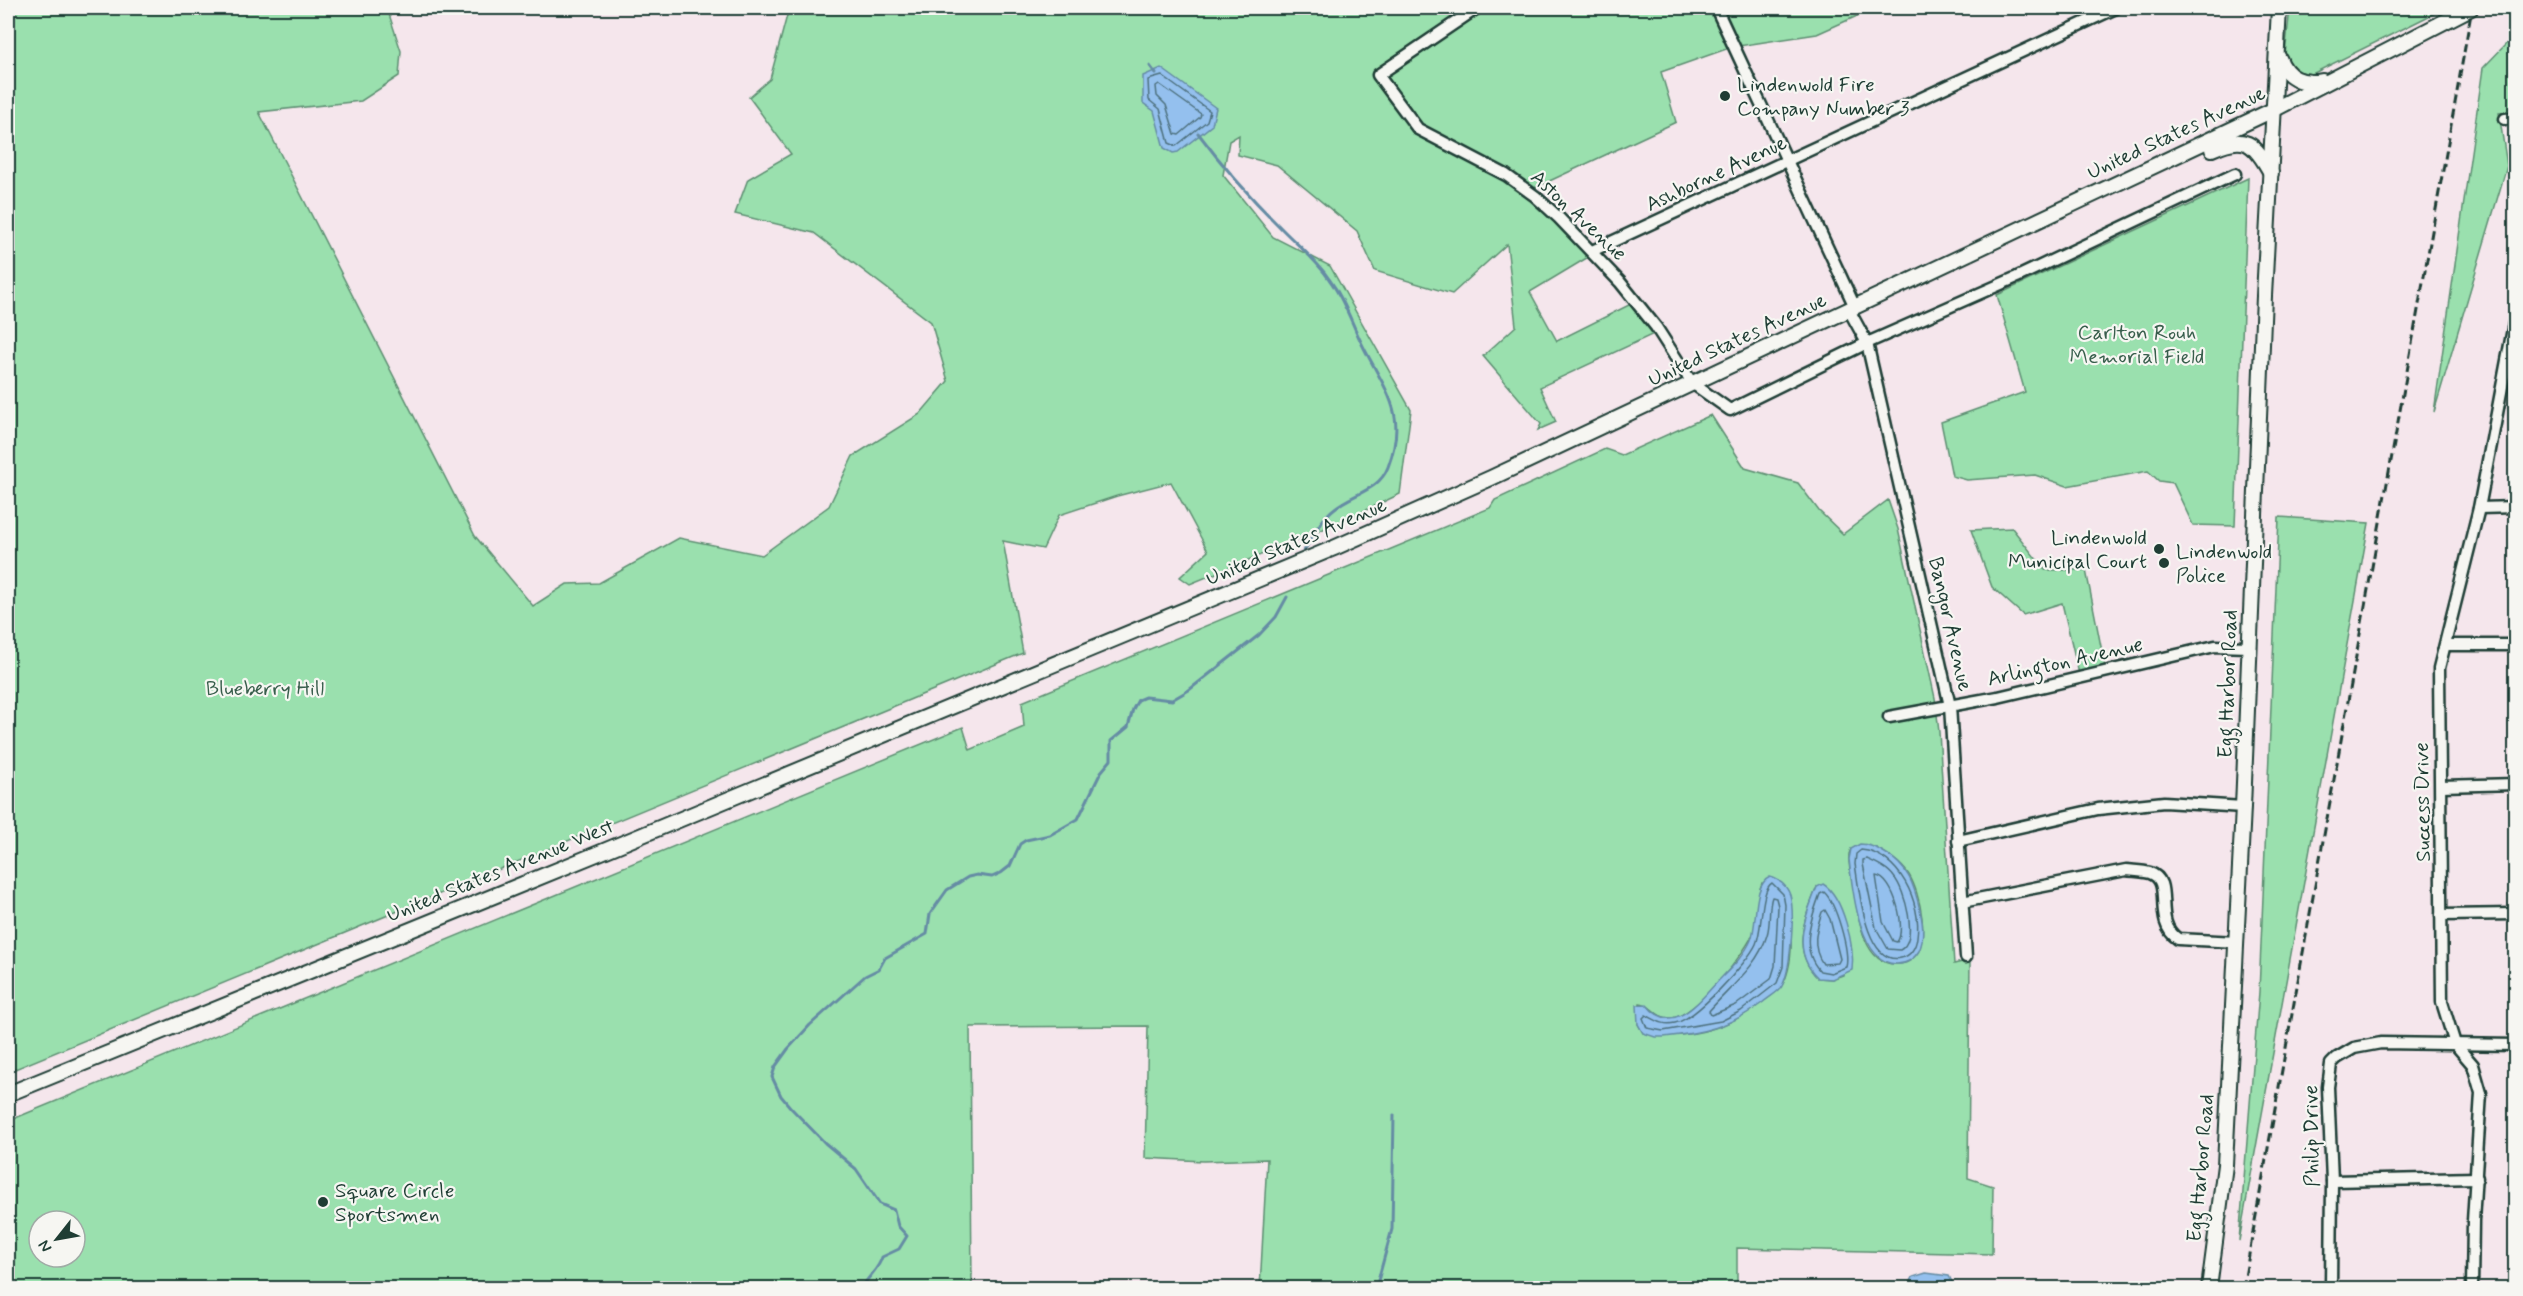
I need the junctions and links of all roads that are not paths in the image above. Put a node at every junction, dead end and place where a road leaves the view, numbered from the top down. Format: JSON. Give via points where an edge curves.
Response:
{"nodes":[{"id":1,"x":1477,"y":8,"type":"edge"},
{"id":2,"x":1716,"y":8,"type":"edge"},
{"id":3,"x":2116,"y":8,"type":"edge"},
{"id":4,"x":2279,"y":8,"type":"edge"},
{"id":5,"x":2471,"y":8,"type":"edge"},
{"id":6,"x":2277,"y":54,"type":"junction"},
{"id":7,"x":2330,"y":79,"type":"junction"},
{"id":8,"x":2275,"y":109,"type":"junction"},
{"id":9,"x":2172,"y":157,"type":"junction"},
{"id":10,"x":1786,"y":161,"type":"junction"},
{"id":11,"x":2271,"y":173,"type":"junction"},
{"id":12,"x":2235,"y":174,"type":"dead end"},
{"id":13,"x":1592,"y":251,"type":"junction"},
{"id":14,"x":1852,"y":308,"type":"junction"},
{"id":15,"x":2516,"y":313,"type":"edge"},
{"id":16,"x":1867,"y":344,"type":"junction"},
{"id":17,"x":1692,"y":383,"type":"junction"},
{"id":18,"x":2516,"y":507,"type":"edge"},
{"id":19,"x":2479,"y":508,"type":"junction"},
{"id":20,"x":2446,"y":645,"type":"junction"},
{"id":21,"x":2516,"y":645,"type":"edge"},
{"id":22,"x":2249,"y":647,"type":"junction"},
{"id":23,"x":1008,"y":683,"type":"joint"},
{"id":24,"x":1950,"y":706,"type":"junction"},
{"id":25,"x":1889,"y":717,"type":"dead end"},
{"id":26,"x":2516,"y":784,"type":"edge"},
{"id":27,"x":2441,"y":786,"type":"junction"},
{"id":28,"x":2243,"y":807,"type":"junction"},
{"id":29,"x":1958,"y":841,"type":"junction"},
{"id":30,"x":1962,"y":902,"type":"junction"},
{"id":31,"x":2516,"y":914,"type":"edge"},
{"id":32,"x":2441,"y":915,"type":"junction"},
{"id":33,"x":2237,"y":942,"type":"junction"},
{"id":34,"x":1966,"y":957,"type":"dead end"},
{"id":35,"x":2455,"y":1044,"type":"junction"},
{"id":36,"x":2516,"y":1045,"type":"edge"},
{"id":37,"x":8,"y":1094,"type":"edge"},
{"id":38,"x":2476,"y":1178,"type":"junction"},
{"id":39,"x":2332,"y":1181,"type":"junction"},
{"id":40,"x":2209,"y":1288,"type":"edge"},
{"id":41,"x":2331,"y":1288,"type":"edge"},
{"id":42,"x":2472,"y":1288,"type":"edge"}],
"edges":[{"from":1,"to":13,"type":"street","name":"Aston Avenue","via":[[1378,75],[1418,129],[1513,180]]},
{"from":2,"to":10,"type":"street","name":"Bangor Avenue"},
{"from":3,"to":10,"type":"street","name":"Ashborne Avenue"},
{"from":4,"to":6,"type":"street","name":"Egg Harbor Road"},
{"from":5,"to":7,"type":"street","name":"United States Avenue"},
{"from":6,"to":7,"type":"street","via":[[2284,71],[2300,81]]},
{"from":6,"to":8,"type":"street","name":"Egg Harbor Road"},
{"from":7,"to":8,"type":"street","name":"United States Avenue"},
{"from":8,"to":9,"type":"street","name":"United States Avenue"},
{"from":8,"to":11,"type":"street","name":"Egg Harbor Road"},
{"from":9,"to":11,"type":"street","via":[[2193,157],[2228,142],[2241,141],[2256,149]]},
{"from":9,"to":14,"type":"street","name":"United States Avenue"},
{"from":10,"to":13,"type":"street","name":"Ashborne Avenue"},
{"from":10,"to":14,"type":"street","name":"Bangor Avenue"},
{"from":11,"to":22,"type":"street","name":"Egg Harbor Road"},
{"from":12,"to":16,"type":"street"},
{"from":13,"to":17,"type":"street","name":"Aston Avenue","via":[[1656,327]]},
{"from":14,"to":16,"type":"street","name":"Bangor Avenue"},
{"from":14,"to":17,"type":"street","name":"United States Avenue"},
{"from":15,"to":19,"type":"street","name":"Success Drive"},
{"from":16,"to":17,"type":"street","name":"Aston Avenue","via":[[1730,410]]},
{"from":16,"to":24,"type":"street","name":"Bangor Avenue"},
{"from":17,"to":23,"type":"street","name":"United States Avenue","via":[[1334,548]]},
{"from":18,"to":19,"type":"street"},
{"from":19,"to":20,"type":"street","name":"Success Drive"},
{"from":20,"to":21,"type":"street"},
{"from":20,"to":27,"type":"street","name":"Success Drive","via":[[2439,669]]},
{"from":22,"to":24,"type":"street","name":"Arlington Avenue","via":[[2215,646]]},
{"from":22,"to":28,"type":"street","name":"Egg Harbor Road"},
{"from":23,"to":37,"type":"street","name":"United States Avenue West"},
{"from":24,"to":25,"type":"street","name":"Arlington Avenue"},
{"from":24,"to":29,"type":"street","name":"Bangor Avenue"},
{"from":26,"to":27,"type":"street"},
{"from":27,"to":32,"type":"street","name":"Success Drive"},
{"from":28,"to":29,"type":"street","via":[[2164,802],[2098,809]]},
{"from":28,"to":33,"type":"street","name":"Egg Harbor Road"},
{"from":29,"to":30,"type":"street","name":"Bangor Avenue"},
{"from":30,"to":33,"type":"street","via":[[2126,870],[2151,873],[2163,886],[2164,923],[2171,934],[2178,939]]},
{"from":30,"to":34,"type":"street","name":"Bangor Avenue"},
{"from":31,"to":32,"type":"street"},
{"from":32,"to":35,"type":"street","name":"Success Drive","via":[[2442,1002]]},
{"from":33,"to":40,"type":"street","name":"Egg Harbor Road","via":[[2225,1165]]},
{"from":35,"to":36,"type":"street","name":"Philip Drive"},
{"from":35,"to":38,"type":"street","name":"Success Drive","via":[[2473,1065],[2481,1093]]},
{"from":35,"to":39,"type":"street","name":"Philip Drive","via":[[2363,1046],[2337,1058],[2331,1065],[2328,1087]]},
{"from":38,"to":39,"type":"street"},
{"from":38,"to":42,"type":"street","name":"Success Drive"},
{"from":39,"to":41,"type":"street","name":"Philip Drive"}]}
